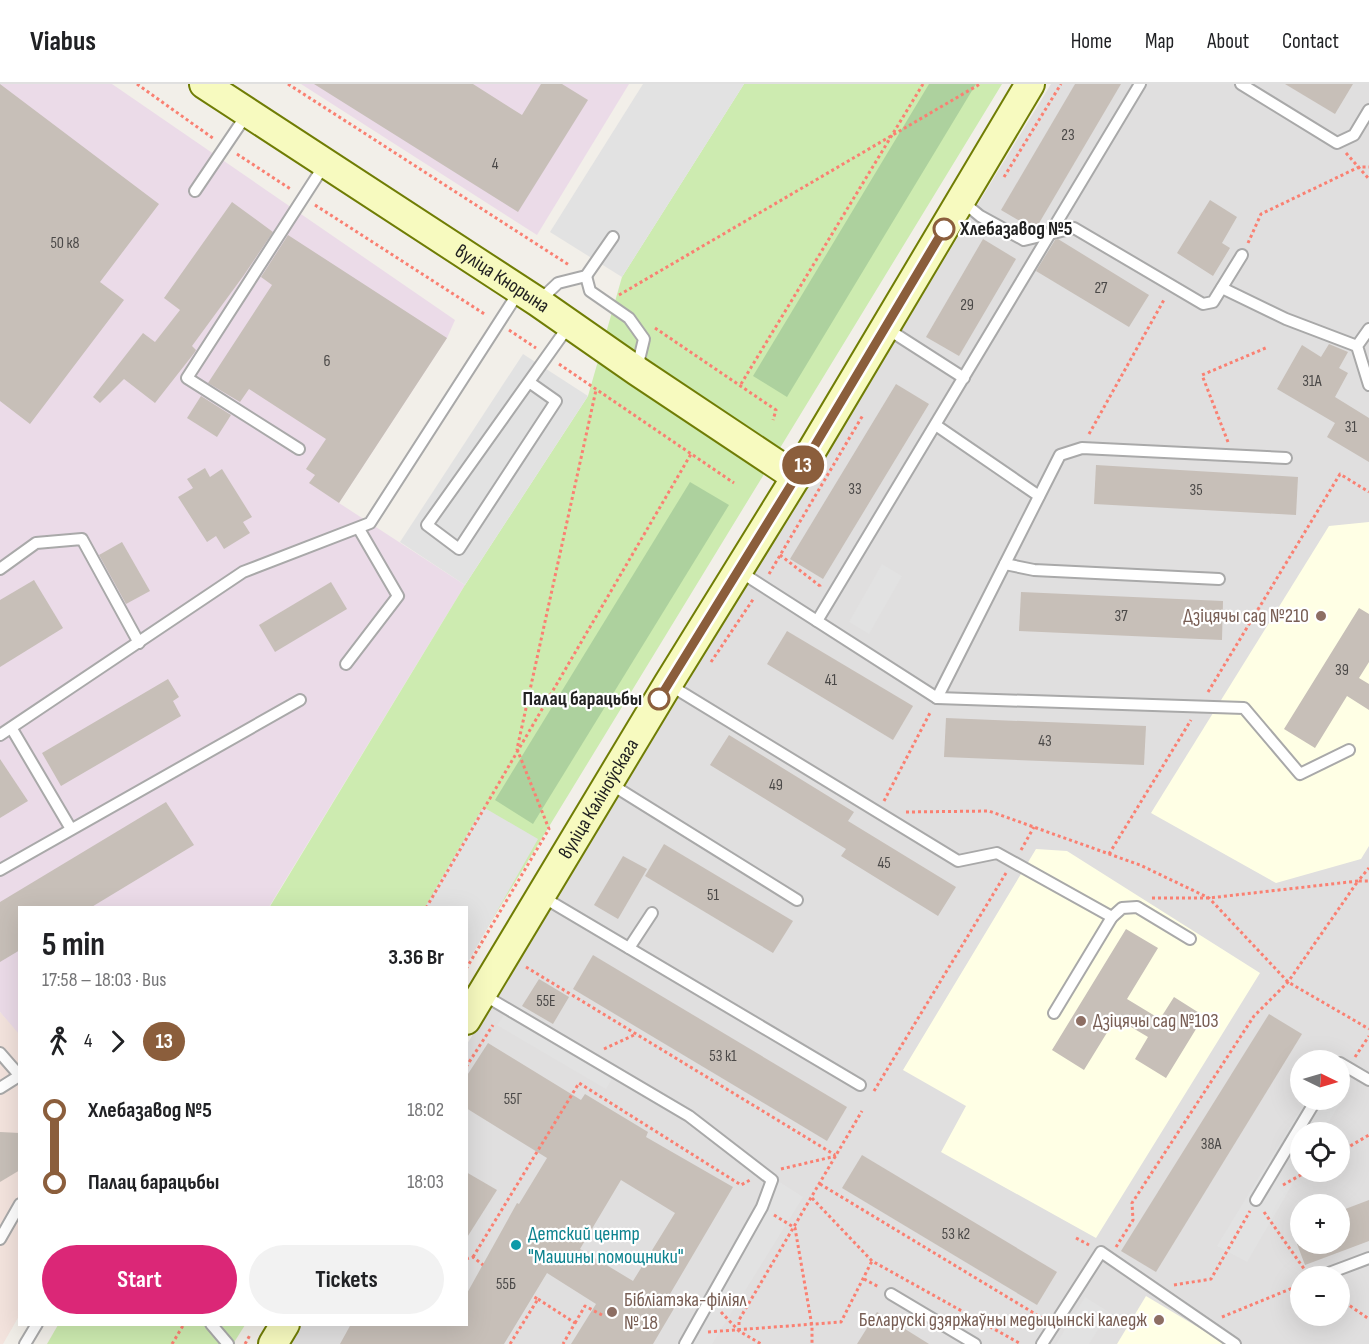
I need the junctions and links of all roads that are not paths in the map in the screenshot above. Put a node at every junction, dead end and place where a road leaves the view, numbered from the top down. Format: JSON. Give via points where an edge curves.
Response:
{"nodes":[{"id":1,"x":204,"y":84,"type":"edge"},
{"id":2,"x":1030,"y":84,"type":"edge"},
{"id":3,"x":1140,"y":84,"type":"edge"},
{"id":4,"x":1241,"y":84,"type":"edge"},
{"id":5,"x":1369,"y":110,"type":"edge"},
{"id":6,"x":248,"y":113,"type":"junction"},
{"id":7,"x":326,"y":163,"type":"junction"},
{"id":8,"x":195,"y":190,"type":"dead end"},
{"id":9,"x":961,"y":200,"type":"junction"},
{"id":10,"x":1050,"y":234,"type":"junction"},
{"id":11,"x":613,"y":237,"type":"dead end"},
{"id":12,"x":1242,"y":255,"type":"road end"},
{"id":13,"x":586,"y":276,"type":"junction"},
{"id":14,"x":1222,"y":288,"type":"junction"},
{"id":15,"x":529,"y":296,"type":"junction"},
{"id":16,"x":570,"y":324,"type":"junction"},
{"id":17,"x":885,"y":327,"type":"junction"},
{"id":18,"x":1369,"y":328,"type":"edge"},
{"id":19,"x":1357,"y":346,"type":"junction"},
{"id":20,"x":637,"y":371,"type":"junction"},
{"id":21,"x":964,"y":378,"type":"junction"},
{"id":22,"x":529,"y":381,"type":"junction"},
{"id":23,"x":1369,"y":385,"type":"edge"},
{"id":24,"x":936,"y":426,"type":"junction"},
{"id":25,"x":299,"y":449,"type":"dead end"},
{"id":26,"x":1286,"y":458,"type":"dead end"},
{"id":27,"x":796,"y":477,"type":"junction"},
{"id":28,"x":1039,"y":496,"type":"junction"},
{"id":29,"x":359,"y":530,"type":"junction"},
{"id":30,"x":1005,"y":564,"type":"junction"},
{"id":31,"x":0,"y":569,"type":"edge"},
{"id":32,"x":738,"y":571,"type":"junction"},
{"id":33,"x":1219,"y":579,"type":"dead end"},
{"id":34,"x":817,"y":621,"type":"junction"},
{"id":35,"x":139,"y":643,"type":"junction"},
{"id":36,"x":346,"y":664,"type":"dead end"},
{"id":37,"x":668,"y":684,"type":"junction"},
{"id":38,"x":937,"y":698,"type":"junction"},
{"id":39,"x":300,"y":700,"type":"dead end"},
{"id":40,"x":12,"y":729,"type":"junction"},
{"id":41,"x":0,"y":735,"type":"edge"},
{"id":42,"x":1348,"y":750,"type":"dead end"},
{"id":43,"x":609,"y":783,"type":"junction"},
{"id":44,"x":71,"y":829,"type":"junction"},
{"id":45,"x":0,"y":870,"type":"edge"},
{"id":46,"x":541,"y":896,"type":"junction"},
{"id":47,"x":797,"y":900,"type":"dead end"},
{"id":48,"x":652,"y":913,"type":"dead end"},
{"id":49,"x":1112,"y":917,"type":"junction"},
{"id":50,"x":1191,"y":939,"type":"dead end"},
{"id":51,"x":629,"y":948,"type":"junction"},
{"id":52,"x":482,"y":993,"type":"junction"},
{"id":53,"x":1054,"y":1014,"type":"dead end"},
{"id":54,"x":468,"y":1017,"type":"edge"},
{"id":55,"x":0,"y":1053,"type":"edge"},
{"id":56,"x":1350,"y":1069,"type":"edge"},
{"id":57,"x":18,"y":1074,"type":"edge"},
{"id":58,"x":18,"y":1077,"type":"edge"},
{"id":59,"x":1369,"y":1080,"type":"edge"},
{"id":60,"x":860,"y":1085,"type":"dead end"},
{"id":61,"x":0,"y":1088,"type":"edge"},
{"id":62,"x":1310,"y":1110,"type":"edge"},
{"id":63,"x":1256,"y":1200,"type":"road end"},
{"id":64,"x":18,"y":1208,"type":"edge"},
{"id":65,"x":0,"y":1239,"type":"edge"},
{"id":66,"x":1369,"y":1258,"type":"edge"},
{"id":67,"x":1348,"y":1266,"type":"edge"},
{"id":68,"x":891,"y":1294,"type":"dead end"},
{"id":69,"x":36,"y":1326,"type":"edge"},
{"id":70,"x":213,"y":1326,"type":"edge"},
{"id":71,"x":284,"y":1326,"type":"edge"},
{"id":72,"x":26,"y":1344,"type":"edge"},
{"id":73,"x":228,"y":1344,"type":"edge"},
{"id":74,"x":273,"y":1344,"type":"edge"},
{"id":75,"x":685,"y":1344,"type":"edge"},
{"id":76,"x":975,"y":1344,"type":"edge"},
{"id":77,"x":1042,"y":1344,"type":"edge"},
{"id":78,"x":1235,"y":1344,"type":"edge"}],
"edges":[{"from":1,"to":6,"type":"main road","name":"вуліца Кнорына"},
{"from":2,"to":9,"type":"main road","name":"вуліца Каліноўскага"},
{"from":3,"to":10,"type":"lane"},
{"from":4,"to":5,"type":"lane","via":[[1337,143],[1354,135]]},
{"from":6,"to":7,"type":"main road","name":"вуліца Кнорына"},
{"from":6,"to":8,"type":"lane"},
{"from":7,"to":15,"type":"main road","name":"вуліца Кнорына"},
{"from":7,"to":25,"type":"lane","via":[[187,378]]},
{"from":9,"to":10,"type":"lane","via":[[980,216],[1024,240]]},
{"from":9,"to":17,"type":"main road","name":"вуліца Каліноўскага"},
{"from":10,"to":14,"type":"lane","via":[[1074,228],[1203,304],[1213,302]]},
{"from":10,"to":21,"type":"lane"},
{"from":11,"to":13,"type":"lane"},
{"from":12,"to":14,"type":"lane"},
{"from":13,"to":15,"type":"lane"},
{"from":13,"to":20,"type":"lane","via":[[590,291],[628,318],[644,339]]},
{"from":14,"to":19,"type":"lane","via":[[1286,320]]},
{"from":15,"to":16,"type":"main road","name":"вуліца Кнорына"},
{"from":15,"to":29,"type":"lane","via":[[498,323],[370,523]]},
{"from":16,"to":20,"type":"main road","name":"вуліца Кнорына"},
{"from":16,"to":22,"type":"lane"},
{"from":17,"to":21,"type":"lane"},
{"from":17,"to":27,"type":"main road","name":"вуліца Каліноўскага"},
{"from":18,"to":19,"type":"lane"},
{"from":19,"to":23,"type":"lane"},
{"from":20,"to":27,"type":"main road","name":"вуліца Кнорына"},
{"from":21,"to":24,"type":"lane"},
{"from":22,"to":22,"type":"lane","via":[[427,525],[459,549],[556,400]]},
{"from":24,"to":28,"type":"lane"},
{"from":24,"to":34,"type":"lane"},
{"from":26,"to":28,"type":"lane","via":[[1082,448],[1060,455]]},
{"from":27,"to":32,"type":"main road","name":"вуліца Каліноўскага"},
{"from":28,"to":30,"type":"lane"},
{"from":29,"to":35,"type":"lane","via":[[243,572]]},
{"from":29,"to":36,"type":"lane","via":[[398,596]]},
{"from":30,"to":33,"type":"lane","via":[[1034,570]]},
{"from":30,"to":38,"type":"lane"},
{"from":31,"to":35,"type":"lane","via":[[36,543],[82,539]]},
{"from":32,"to":34,"type":"lane"},
{"from":32,"to":37,"type":"main road","name":"вуліца Каліноўскага"},
{"from":34,"to":38,"type":"lane"},
{"from":35,"to":40,"type":"lane"},
{"from":37,"to":43,"type":"main road","name":"вуліца Каліноўскага"},
{"from":37,"to":49,"type":"lane","via":[[958,861],[997,853]]},
{"from":38,"to":42,"type":"lane","via":[[1244,708],[1300,774]]},
{"from":39,"to":44,"type":"lane"},
{"from":40,"to":41,"type":"lane"},
{"from":40,"to":44,"type":"lane"},
{"from":43,"to":46,"type":"main road","name":"вуліца Каліноўскага"},
{"from":43,"to":47,"type":"lane"},
{"from":44,"to":45,"type":"lane"},
{"from":46,"to":51,"type":"lane"},
{"from":46,"to":52,"type":"main road","name":"вуліца Каліноўскага"},
{"from":48,"to":51,"type":"lane"},
{"from":49,"to":50,"type":"lane","via":[[1122,908],[1137,908]]},
{"from":49,"to":53,"type":"lane"},
{"from":51,"to":60,"type":"lane"},
{"from":52,"to":54,"type":"main road","name":"вуліца Каліноўскага"},
{"from":52,"to":75,"type":"lane","via":[[688,1116],[772,1180],[762,1207]]},
{"from":55,"to":57,"type":"lane"},
{"from":56,"to":59,"type":"lane"},
{"from":58,"to":61,"type":"lane"},
{"from":62,"to":63,"type":"lane"},
{"from":64,"to":65,"type":"lane"},
{"from":66,"to":67,"type":"lane"},
{"from":68,"to":76,"type":"lane"},
{"from":69,"to":72,"type":"lane"},
{"from":70,"to":73,"type":"lane"},
{"from":71,"to":74,"type":"main road"},
{"from":77,"to":78,"type":"lane","via":[[1101,1252]]}]}
